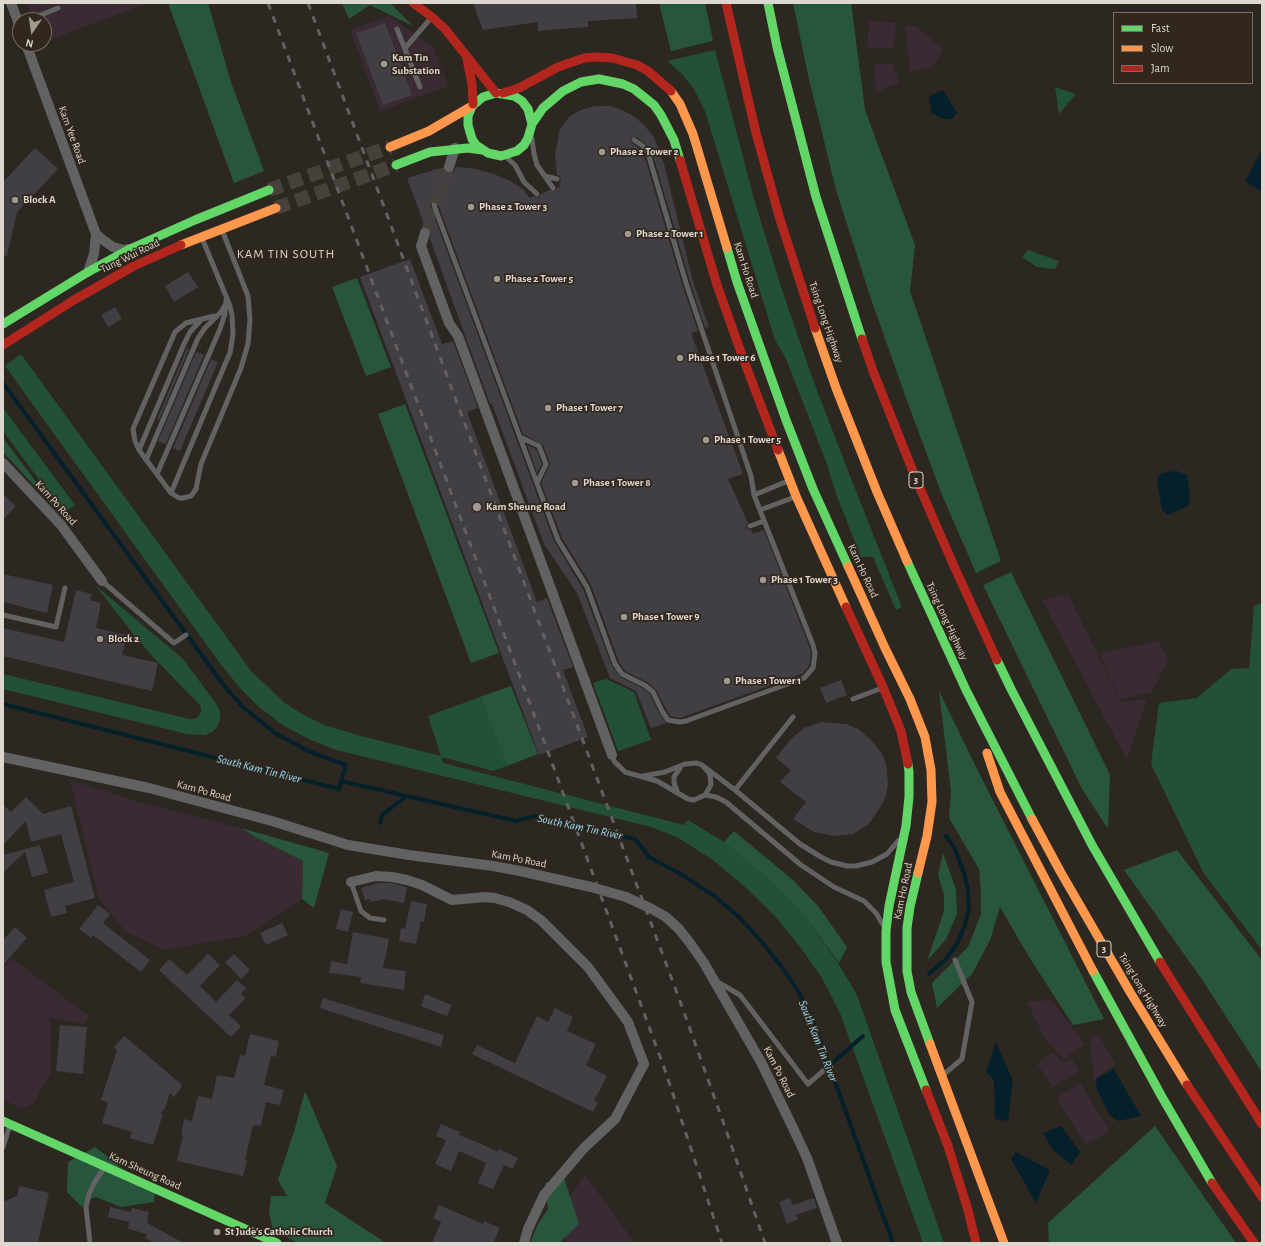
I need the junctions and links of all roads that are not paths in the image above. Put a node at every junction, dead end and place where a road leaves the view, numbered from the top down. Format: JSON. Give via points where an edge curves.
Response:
{"nodes":[{"id":1,"x":413,"y":3,"type":"edge"},
{"id":2,"x":726,"y":3,"type":"edge"},
{"id":3,"x":768,"y":3,"type":"edge"},
{"id":4,"x":58,"y":8,"type":"dead end"},
{"id":5,"x":48,"y":12,"type":"edge"},
{"id":6,"x":432,"y":17,"type":"junction"},
{"id":7,"x":397,"y":29,"type":"dead end"},
{"id":8,"x":405,"y":48,"type":"junction"},
{"id":9,"x":29,"y":52,"type":"edge"},
{"id":10,"x":467,"y":58,"type":"junction"},
{"id":11,"x":420,"y":87,"type":"dead end"},
{"id":12,"x":500,"y":93,"type":"junction"},
{"id":13,"x":473,"y":105,"type":"junction"},
{"id":14,"x":531,"y":127,"type":"junction"},
{"id":15,"x":634,"y":140,"type":"dead end"},
{"id":16,"x":390,"y":147,"type":"tunnel mouth"},
{"id":17,"x":455,"y":148,"type":"junction"},
{"id":18,"x":482,"y":150,"type":"junction"},
{"id":19,"x":501,"y":156,"type":"junction"},
{"id":20,"x":396,"y":165,"type":"tunnel mouth"},
{"id":21,"x":449,"y":167,"type":"tunnel mouth"},
{"id":22,"x":544,"y":175,"type":"junction"},
{"id":23,"x":521,"y":178,"type":"junction"},
{"id":24,"x":557,"y":178,"type":"dead end"},
{"id":25,"x":519,"y":186,"type":"dead end"},
{"id":26,"x":556,"y":188,"type":"dead end"},
{"id":27,"x":269,"y":190,"type":"tunnel mouth"},
{"id":28,"x":537,"y":194,"type":"dead end"},
{"id":29,"x":434,"y":205,"type":"dead end"},
{"id":30,"x":276,"y":208,"type":"tunnel mouth"},
{"id":31,"x":222,"y":229,"type":"junction"},
{"id":32,"x":425,"y":233,"type":"tunnel mouth"},
{"id":33,"x":96,"y":234,"type":"junction"},
{"id":34,"x":202,"y":237,"type":"junction"},
{"id":35,"x":130,"y":249,"type":"junction"},
{"id":36,"x":88,"y":272,"type":"junction"},
{"id":37,"x":226,"y":299,"type":"junction"},
{"id":38,"x":220,"y":312,"type":"junction"},
{"id":39,"x":202,"y":320,"type":"junction"},
{"id":40,"x":3,"y":324,"type":"edge"},
{"id":41,"x":3,"y":344,"type":"edge"},
{"id":42,"x":520,"y":436,"type":"junction"},
{"id":43,"x":139,"y":450,"type":"junction"},
{"id":44,"x":146,"y":460,"type":"junction"},
{"id":45,"x":3,"y":463,"type":"edge"},
{"id":46,"x":157,"y":474,"type":"junction"},
{"id":47,"x":790,"y":480,"type":"junction"},
{"id":48,"x":537,"y":483,"type":"junction"},
{"id":49,"x":171,"y":493,"type":"junction"},
{"id":50,"x":754,"y":495,"type":"junction"},
{"id":51,"x":796,"y":496,"type":"junction"},
{"id":52,"x":760,"y":510,"type":"junction"},
{"id":53,"x":764,"y":521,"type":"junction"},
{"id":54,"x":750,"y":526,"type":"dead end"},
{"id":55,"x":102,"y":581,"type":"joint"},
{"id":56,"x":65,"y":588,"type":"dead end"},
{"id":57,"x":3,"y":615,"type":"edge"},
{"id":58,"x":186,"y":635,"type":"dead end"},
{"id":59,"x":883,"y":687,"type":"junction"},
{"id":60,"x":966,"y":690,"type":"junction"},
{"id":61,"x":853,"y":699,"type":"dead end"},
{"id":62,"x":793,"y":717,"type":"dead end"},
{"id":63,"x":612,"y":755,"type":"joint"},
{"id":64,"x":3,"y":757,"type":"edge"},
{"id":65,"x":702,"y":765,"type":"junction"},
{"id":66,"x":680,"y":767,"type":"junction"},
{"id":67,"x":643,"y":776,"type":"junction"},
{"id":68,"x":735,"y":790,"type":"junction"},
{"id":69,"x":678,"y":793,"type":"junction"},
{"id":70,"x":705,"y":795,"type":"junction"},
{"id":71,"x":906,"y":826,"type":"junction"},
{"id":72,"x":351,"y":882,"type":"joint"},
{"id":73,"x":384,"y":920,"type":"dead end"},
{"id":74,"x":886,"y":931,"type":"junction"},
{"id":75,"x":955,"y":960,"type":"dead end"},
{"id":76,"x":714,"y":980,"type":"junction"},
{"id":77,"x":829,"y":1066,"type":"dead end"},
{"id":78,"x":942,"y":1076,"type":"junction"},
{"id":79,"x":7,"y":1122,"type":"edge"},
{"id":80,"x":1262,"y":1122,"type":"edge"},
{"id":81,"x":3,"y":1147,"type":"edge"},
{"id":82,"x":105,"y":1167,"type":"junction"},
{"id":83,"x":1262,"y":1197,"type":"edge"},
{"id":84,"x":90,"y":1243,"type":"edge"},
{"id":85,"x":277,"y":1243,"type":"edge"},
{"id":86,"x":524,"y":1243,"type":"edge"},
{"id":87,"x":837,"y":1243,"type":"edge"},
{"id":88,"x":976,"y":1243,"type":"edge"},
{"id":89,"x":1004,"y":1243,"type":"edge"},
{"id":90,"x":1254,"y":1243,"type":"edge"}],
"edges":[{"from":1,"to":6,"type":"main road"},
{"from":2,"to":60,"type":"main road","name":"Tsing Long Highway","number":"3","via":[[758,141],[811,317],[877,492]]},
{"from":3,"to":80,"type":"main road","number":"3","via":[[777,48],[816,197],[850,303],[910,465],[953,564],[1011,689],[1092,845],[1163,968]]},
{"from":4,"to":5,"type":"lane"},
{"from":6,"to":8,"type":"lane"},
{"from":6,"to":10,"type":"main road","via":[[457,43]]},
{"from":7,"to":8,"type":"lane"},
{"from":8,"to":11,"type":"lane"},
{"from":9,"to":33,"type":"street","name":"Kam Yee Road"},
{"from":10,"to":12,"type":"main road"},
{"from":10,"to":13,"type":"main road"},
{"from":12,"to":13,"type":"main road","via":[[483,97]]},
{"from":12,"to":14,"type":"main road","via":[[522,101],[531,117]]},
{"from":12,"to":78,"type":"main road","name":"Kam Ho Road","via":[[519,88],[574,61],[584,58],[612,58],[637,65],[657,78],[670,90],[687,118],[736,282],[786,420],[825,516],[910,698],[925,737],[931,770],[932,802],[928,836],[910,907],[907,971],[917,1011]]},
{"from":13,"to":16,"type":"main road","via":[[429,131]]},
{"from":13,"to":18,"type":"main road","via":[[468,116],[469,133]]},
{"from":14,"to":19,"type":"main road","via":[[524,146]]},
{"from":14,"to":22,"type":"lane","via":[[535,160]]},
{"from":14,"to":47,"type":"main road","name":"Kam Ho Road","via":[[543,108],[563,91],[590,80],[610,81],[634,89],[654,105],[674,140],[717,285]]},
{"from":15,"to":50,"type":"lane","via":[[643,146],[652,163],[686,283],[752,476]]},
{"from":17,"to":18,"type":"main road"},
{"from":17,"to":20,"type":"main road","via":[[430,152]]},
{"from":17,"to":21,"type":"street"},
{"from":18,"to":19,"type":"main road"},
{"from":19,"to":23,"type":"lane","via":[[513,162]]},
{"from":22,"to":24,"type":"lane"},
{"from":22,"to":26,"type":"lane"},
{"from":23,"to":25,"type":"lane"},
{"from":23,"to":28,"type":"lane"},
{"from":27,"to":35,"type":"main road","name":"Tung Wui Road"},
{"from":29,"to":42,"type":"lane"},
{"from":30,"to":31,"type":"main road","name":"Tung Wui Road"},
{"from":31,"to":34,"type":"main road","name":"Tung Wui Road"},
{"from":31,"to":49,"type":"lane","via":[[248,296],[248,344],[241,368],[201,464],[194,493],[188,498],[178,498]]},
{"from":32,"to":63,"type":"street","via":[[421,246],[449,323],[458,336]]},
{"from":33,"to":35,"type":"street","via":[[113,247]]},
{"from":33,"to":36,"type":"street","name":"Kam Yee Road","via":[[94,254]]},
{"from":34,"to":37,"type":"lane"},
{"from":34,"to":41,"type":"main road","name":"Tung Wui Road","via":[[127,270]]},
{"from":35,"to":36,"type":"main road","name":"Tung Wui Road"},
{"from":36,"to":40,"type":"main road","name":"Tung Wui Road"},
{"from":37,"to":38,"type":"lane","via":[[225,306]]},
{"from":37,"to":46,"type":"lane","via":[[220,329]]},
{"from":37,"to":49,"type":"lane","via":[[230,306],[233,325],[230,353]]},
{"from":38,"to":39,"type":"lane"},
{"from":38,"to":44,"type":"lane","via":[[198,338]]},
{"from":39,"to":43,"type":"lane","via":[[190,332],[184,344]]},
{"from":39,"to":43,"type":"lane","via":[[180,326],[171,338],[134,429]]},
{"from":42,"to":48,"type":"lane"},
{"from":42,"to":48,"type":"lane","via":[[539,446],[544,458],[546,464]]},
{"from":43,"to":44,"type":"lane"},
{"from":44,"to":46,"type":"lane"},
{"from":45,"to":55,"type":"street","name":"Kam Po Road","via":[[61,525]]},
{"from":46,"to":49,"type":"lane"},
{"from":47,"to":50,"type":"lane"},
{"from":47,"to":51,"type":"main road","name":"Kam Ho Road"},
{"from":48,"to":53,"type":"lane","via":[[558,540],[587,587],[618,670],[653,692],[664,716],[674,722],[686,721],[797,681],[804,678],[813,668],[813,645]]},
{"from":50,"to":52,"type":"lane"},
{"from":51,"to":52,"type":"lane"},
{"from":51,"to":59,"type":"main road","name":"Kam Ho Road"},
{"from":52,"to":53,"type":"lane"},
{"from":53,"to":54,"type":"lane"},
{"from":55,"to":58,"type":"lane","via":[[174,643]]},
{"from":56,"to":57,"type":"lane","via":[[56,627]]},
{"from":59,"to":61,"type":"lane"},
{"from":59,"to":71,"type":"main road","name":"Kam Ho Road","via":[[897,718],[907,757],[909,791]]},
{"from":60,"to":83,"type":"main road","name":"Tsing Long Highway","number":"3","via":[[1011,780],[1106,952],[1192,1093]]},
{"from":60,"to":90,"type":"main road","via":[[1000,792],[1162,1097],[1221,1198]]},
{"from":62,"to":68,"type":"lane"},
{"from":63,"to":67,"type":"lane","via":[[614,761],[625,772]]},
{"from":64,"to":76,"type":"street","name":"Kam Po Road","via":[[149,788],[272,821],[348,845],[513,870],[612,892],[637,901],[666,917],[690,943]]},
{"from":65,"to":66,"type":"lane","via":[[691,763]]},
{"from":65,"to":68,"type":"lane"},
{"from":65,"to":70,"type":"lane","via":[[710,774],[711,780]]},
{"from":66,"to":67,"type":"lane"},
{"from":66,"to":69,"type":"lane","via":[[674,777]]},
{"from":67,"to":69,"type":"lane"},
{"from":68,"to":71,"type":"lane","via":[[800,844],[839,864],[856,866],[880,858],[893,848]]},
{"from":69,"to":70,"type":"lane","via":[[694,800]]},
{"from":70,"to":74,"type":"lane","via":[[726,802],[801,865],[834,887],[870,906]]},
{"from":71,"to":74,"type":"main road","name":"Kam Ho Road"},
{"from":72,"to":73,"type":"lane","via":[[361,911],[370,918]]},
{"from":72,"to":86,"type":"street","via":[[376,876],[392,877],[422,885],[452,900],[495,898],[527,910],[542,921],[588,967],[628,1022],[644,1064],[615,1118],[584,1148],[544,1195]]},
{"from":74,"to":88,"type":"main road","name":"Kam Ho Road","via":[[886,962],[895,1010],[948,1146]]},
{"from":75,"to":78,"type":"lane","via":[[972,1002],[962,1059]]},
{"from":76,"to":77,"type":"lane","via":[[740,995],[808,1084]]},
{"from":76,"to":87,"type":"street","name":"Kam Po Road","via":[[761,1062],[793,1128]]},
{"from":78,"to":89,"type":"main road","name":"Kam Ho Road"},
{"from":79,"to":81,"type":"lane"},
{"from":79,"to":82,"type":"main road","name":"Kam Sheung Road"},
{"from":82,"to":84,"type":"lane","via":[[94,1183],[86,1207]]},
{"from":82,"to":85,"type":"main road","name":"Kam Sheung Road"}]}
